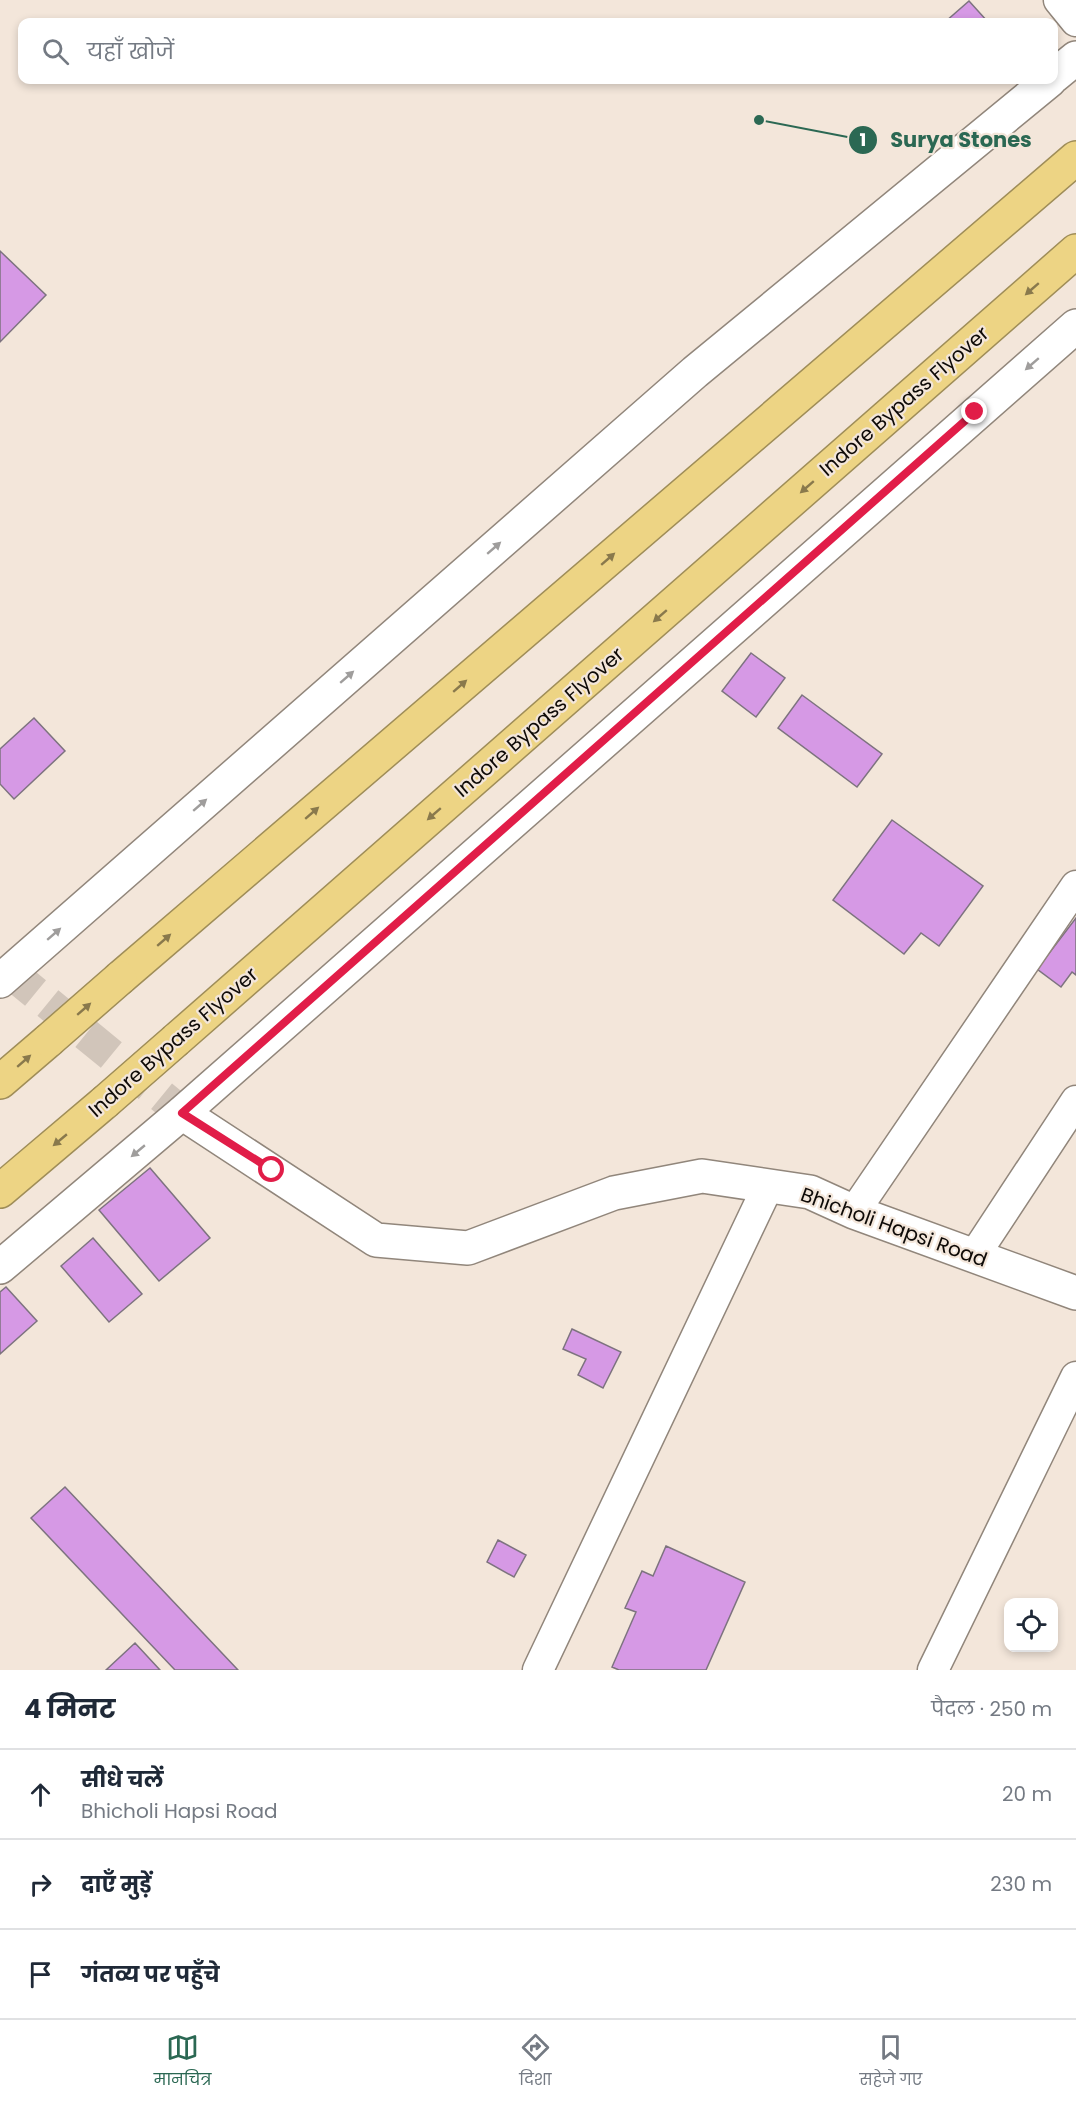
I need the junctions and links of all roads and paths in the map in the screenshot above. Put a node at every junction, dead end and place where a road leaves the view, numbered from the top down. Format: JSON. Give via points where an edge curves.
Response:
{"nodes":[{"id":1,"x":1059,"y":0,"type":"edge"},
{"id":2,"x":1076,"y":21,"type":"edge"},
{"id":3,"x":1076,"y":58,"type":"edge"},
{"id":4,"x":1058,"y":72,"type":"edge"},
{"id":5,"x":1045,"y":84,"type":"edge"},
{"id":6,"x":1076,"y":158,"type":"edge"},
{"id":7,"x":1076,"y":251,"type":"edge"},
{"id":8,"x":1076,"y":326,"type":"edge"},
{"id":9,"x":1076,"y":886,"type":"edge"},
{"id":10,"x":3,"y":972,"type":"edge"},
{"id":11,"x":0,"y":1082,"type":"edge"},
{"id":12,"x":1076,"y":1101,"type":"edge"},
{"id":13,"x":182,"y":1113,"type":"junction"},
{"id":14,"x":768,"y":1186,"type":"junction"},
{"id":15,"x":0,"y":1191,"type":"edge"},
{"id":16,"x":855,"y":1212,"type":"junction"},
{"id":17,"x":975,"y":1256,"type":"junction"},
{"id":18,"x":0,"y":1267,"type":"edge"},
{"id":19,"x":1076,"y":1293,"type":"edge"},
{"id":20,"x":1076,"y":1377,"type":"edge"},
{"id":21,"x":546,"y":1668,"type":"edge"},
{"id":22,"x":933,"y":1670,"type":"edge"}],
"edges":[{"from":1,"to":2,"type":"street"},
{"from":3,"to":4,"type":"street"},
{"from":10,"to":5,"type":"street","one_way":true,"via":[[695,372]]},
{"from":11,"to":6,"type":"highway","one_way":true,"bridge":true},
{"from":7,"to":15,"type":"highway","name":"Indore Bypass Flyover","one_way":true,"bridge":true},
{"from":8,"to":13,"type":"street","one_way":true},
{"from":9,"to":16,"type":"street"},
{"from":12,"to":17,"type":"street"},
{"from":13,"to":14,"type":"street","name":"Bhicholi Hapsi Road","via":[[376,1240],[468,1248],[614,1193],[702,1176]]},
{"from":13,"to":18,"type":"street","one_way":true},
{"from":14,"to":16,"type":"street","name":"Bhicholi Hapsi Road","via":[[810,1192]]},
{"from":14,"to":21,"type":"street"},
{"from":16,"to":17,"type":"street","name":"Bhicholi Hapsi Road"},
{"from":17,"to":19,"type":"street","name":"Bhicholi Hapsi Road"},
{"from":20,"to":22,"type":"street"}]}
